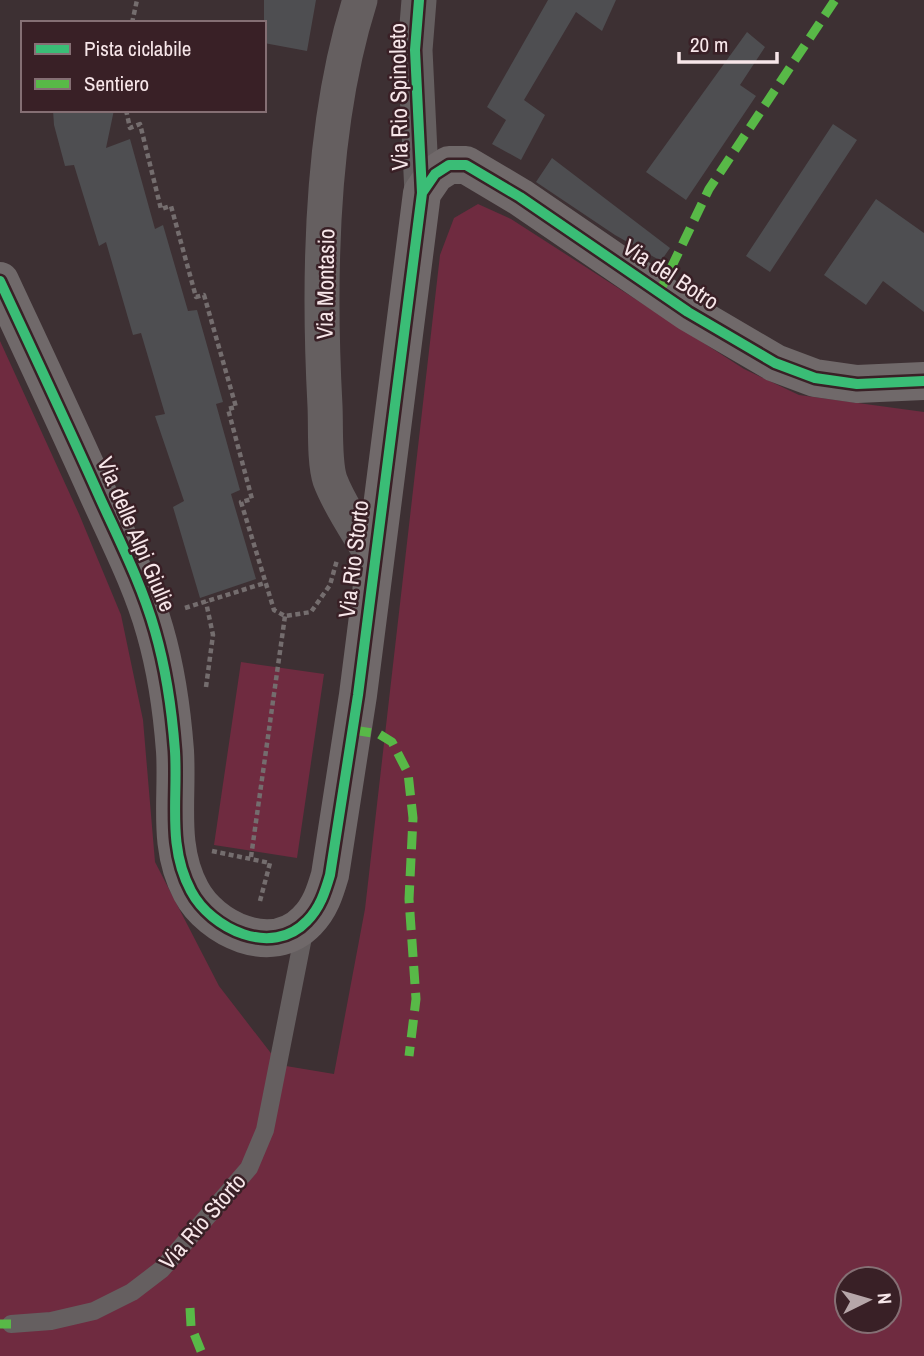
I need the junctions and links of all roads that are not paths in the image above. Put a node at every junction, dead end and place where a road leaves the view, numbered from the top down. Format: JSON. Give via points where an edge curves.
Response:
{"nodes":[{"id":1,"x":360,"y":0,"type":"edge"},
{"id":2,"x":419,"y":0,"type":"edge"},
{"id":3,"x":422,"y":193,"type":"junction"},
{"id":4,"x":0,"y":281,"type":"edge"},
{"id":5,"x":924,"y":381,"type":"edge"},
{"id":6,"x":356,"y":556,"type":"junction"},
{"id":7,"x":306,"y":923,"type":"junction"},
{"id":8,"x":11,"y":1324,"type":"dead end"}],
"edges":[{"from":1,"to":6,"type":"street","name":"Via Montasio","via":[[336,92],[323,323],[329,479]]},
{"from":2,"to":3,"type":"street","name":"Via Rio Spinoleto","via":[[415,50]]},
{"from":3,"to":5,"type":"street","name":"Via del Botro","via":[[435,174],[449,165],[466,165],[688,312],[775,363],[815,378],[856,384]]},
{"from":3,"to":6,"type":"street","name":"Via Rio Storto"},
{"from":4,"to":7,"type":"street","name":"Via delle Alpi Giulie","via":[[136,576],[155,630],[175,752],[177,862],[192,894],[209,916],[250,937],[282,935]]},
{"from":6,"to":7,"type":"street","name":"Via Rio Storto","via":[[358,695],[330,875],[322,902]]},
{"from":7,"to":8,"type":"lane","name":"Via Rio Storto","via":[[265,1130],[249,1168],[162,1269],[132,1292],[94,1311]]}]}
